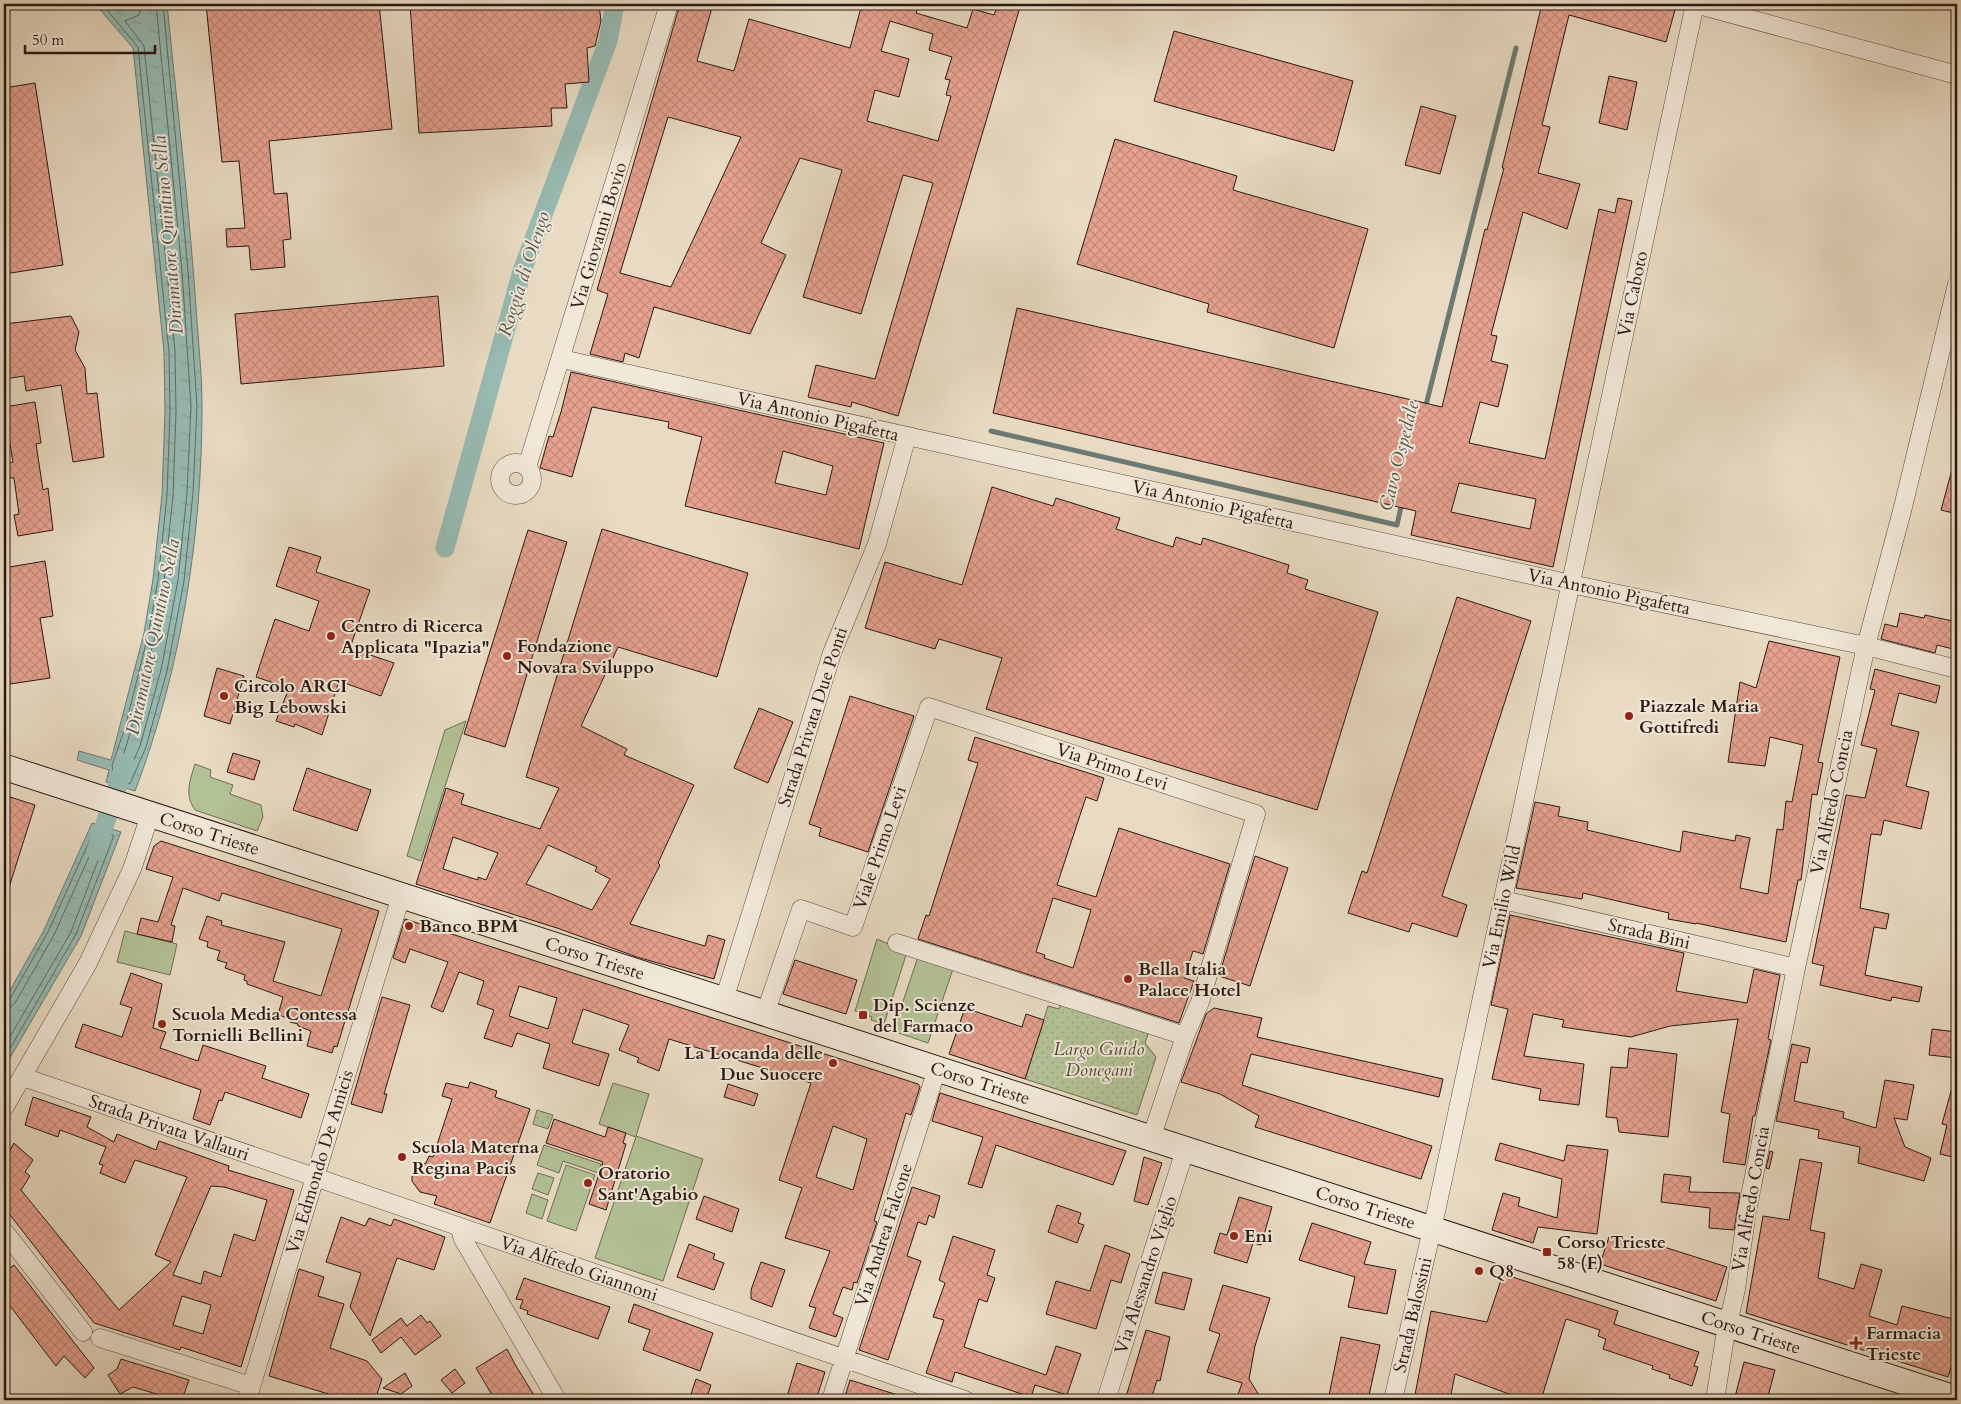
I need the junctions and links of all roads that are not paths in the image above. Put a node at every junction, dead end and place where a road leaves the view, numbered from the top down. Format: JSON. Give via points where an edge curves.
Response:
{"nodes":[{"id":1,"x":669,"y":4,"type":"edge"},
{"id":2,"x":1695,"y":4,"type":"edge"},
{"id":3,"x":1957,"y":75,"type":"edge"},
{"id":4,"x":1957,"y":284,"type":"edge"},
{"id":5,"x":562,"y":359,"type":"junction"},
{"id":6,"x":907,"y":436,"type":"junction"},
{"id":7,"x":527,"y":467,"type":"dead end"},
{"id":8,"x":1571,"y":584,"type":"junction"},
{"id":9,"x":1866,"y":646,"type":"junction"},
{"id":10,"x":1957,"y":669,"type":"edge"},
{"id":11,"x":968,"y":720,"type":"joint"},
{"id":12,"x":4,"y":768,"type":"edge"},
{"id":13,"x":150,"y":815,"type":"junction"},
{"id":14,"x":401,"y":896,"type":"junction"},
{"id":15,"x":1503,"y":900,"type":"junction"},
{"id":16,"x":897,"y":943,"type":"dead end"},
{"id":17,"x":1796,"y":968,"type":"junction"},
{"id":18,"x":724,"y":1000,"type":"junction"},
{"id":19,"x":765,"y":1014,"type":"junction"},
{"id":20,"x":1185,"y":1036,"type":"junction"},
{"id":21,"x":937,"y":1069,"type":"junction"},
{"id":22,"x":23,"y":1077,"type":"junction"},
{"id":23,"x":4,"y":1108,"type":"edge"},
{"id":24,"x":1151,"y":1138,"type":"junction"},
{"id":25,"x":1186,"y":1150,"type":"junction"},
{"id":26,"x":315,"y":1179,"type":"junction"},
{"id":27,"x":460,"y":1229,"type":"junction"},
{"id":28,"x":1432,"y":1230,"type":"junction"},
{"id":29,"x":4,"y":1231,"type":"edge"},
{"id":30,"x":1728,"y":1325,"type":"junction"},
{"id":31,"x":83,"y":1332,"type":"dead end"},
{"id":32,"x":100,"y":1338,"type":"dead end"},
{"id":33,"x":844,"y":1360,"type":"junction"},
{"id":34,"x":249,"y":1393,"type":"edge"},
{"id":35,"x":1957,"y":1397,"type":"edge"},
{"id":36,"x":557,"y":1400,"type":"edge"},
{"id":37,"x":831,"y":1400,"type":"edge"},
{"id":38,"x":965,"y":1400,"type":"edge"},
{"id":39,"x":1106,"y":1400,"type":"edge"},
{"id":40,"x":1393,"y":1400,"type":"edge"},
{"id":41,"x":1715,"y":1400,"type":"edge"}],
"edges":[{"from":1,"to":5,"type":"street","name":"Via Giovanni Bovio"},
{"from":2,"to":3,"type":"street"},
{"from":2,"to":8,"type":"street","name":"Via Caboto"},
{"from":4,"to":9,"type":"street","name":"Via Alfredo Concia"},
{"from":5,"to":6,"type":"street","name":"Via Antonio Pigafetta"},
{"from":5,"to":7,"type":"street","name":"Via Giovanni Bovio"},
{"from":6,"to":8,"type":"street","name":"Via Antonio Pigafetta"},
{"from":6,"to":18,"type":"street","name":"Strada Privata Due Ponti","via":[[877,544],[832,653]]},
{"from":8,"to":9,"type":"street","name":"Via Antonio Pigafetta"},
{"from":8,"to":15,"type":"street","name":"Via Emilio Wild"},
{"from":9,"to":10,"type":"street","name":"Via Antonio Pigafetta"},
{"from":9,"to":17,"type":"street","name":"Via Alfredo Concia"},
{"from":11,"to":19,"type":"street","name":"Viale Primo Levi","via":[[929,707],[852,927],[800,909]]},
{"from":11,"to":20,"type":"street","name":"Via Primo Levi","via":[[1256,814],[1200,1002]]},
{"from":12,"to":13,"type":"main road","name":"Corso Trieste"},
{"from":13,"to":14,"type":"main road","name":"Corso Trieste"},
{"from":13,"to":22,"type":"street","via":[[132,869],[88,963]]},
{"from":14,"to":18,"type":"main road","name":"Corso Trieste"},
{"from":14,"to":26,"type":"street","name":"Via Edmondo De Amicis"},
{"from":15,"to":17,"type":"street","name":"Strada Bini"},
{"from":15,"to":28,"type":"street","name":"Via Emilio Wild"},
{"from":16,"to":20,"type":"street"},
{"from":17,"to":30,"type":"street","name":"Via Alfredo Concia","via":[[1747,1211]]},
{"from":18,"to":19,"type":"main road","name":"Corso Trieste"},
{"from":19,"to":21,"type":"main road","name":"Corso Trieste"},
{"from":20,"to":24,"type":"street"},
{"from":21,"to":24,"type":"main road","name":"Corso Trieste"},
{"from":21,"to":33,"type":"street","name":"Via Andrea Falcone"},
{"from":22,"to":23,"type":"street"},
{"from":22,"to":26,"type":"street","name":"Strada Privata Vallauri"},
{"from":24,"to":25,"type":"main road","name":"Corso Trieste"},
{"from":25,"to":28,"type":"main road","name":"Corso Trieste"},
{"from":25,"to":39,"type":"street","name":"Via Alessandro Viglio"},
{"from":26,"to":27,"type":"street","name":"Via Alfredo Giannoni"},
{"from":26,"to":34,"type":"street","name":"Via Edmondo De Amicis"},
{"from":27,"to":33,"type":"street","name":"Via Alfredo Giannoni"},
{"from":27,"to":36,"type":"street"},
{"from":28,"to":30,"type":"main road","name":"Corso Trieste"},
{"from":28,"to":40,"type":"street","name":"Strada Balossini"},
{"from":29,"to":31,"type":"street"},
{"from":30,"to":35,"type":"main road","name":"Corso Trieste"},
{"from":30,"to":41,"type":"street","name":"Via Alfredo Concia"},
{"from":32,"to":34,"type":"street"},
{"from":33,"to":37,"type":"street","name":"Via Andrea Falcone"},
{"from":33,"to":38,"type":"street","name":"Via Alfredo Giannoni"}]}
